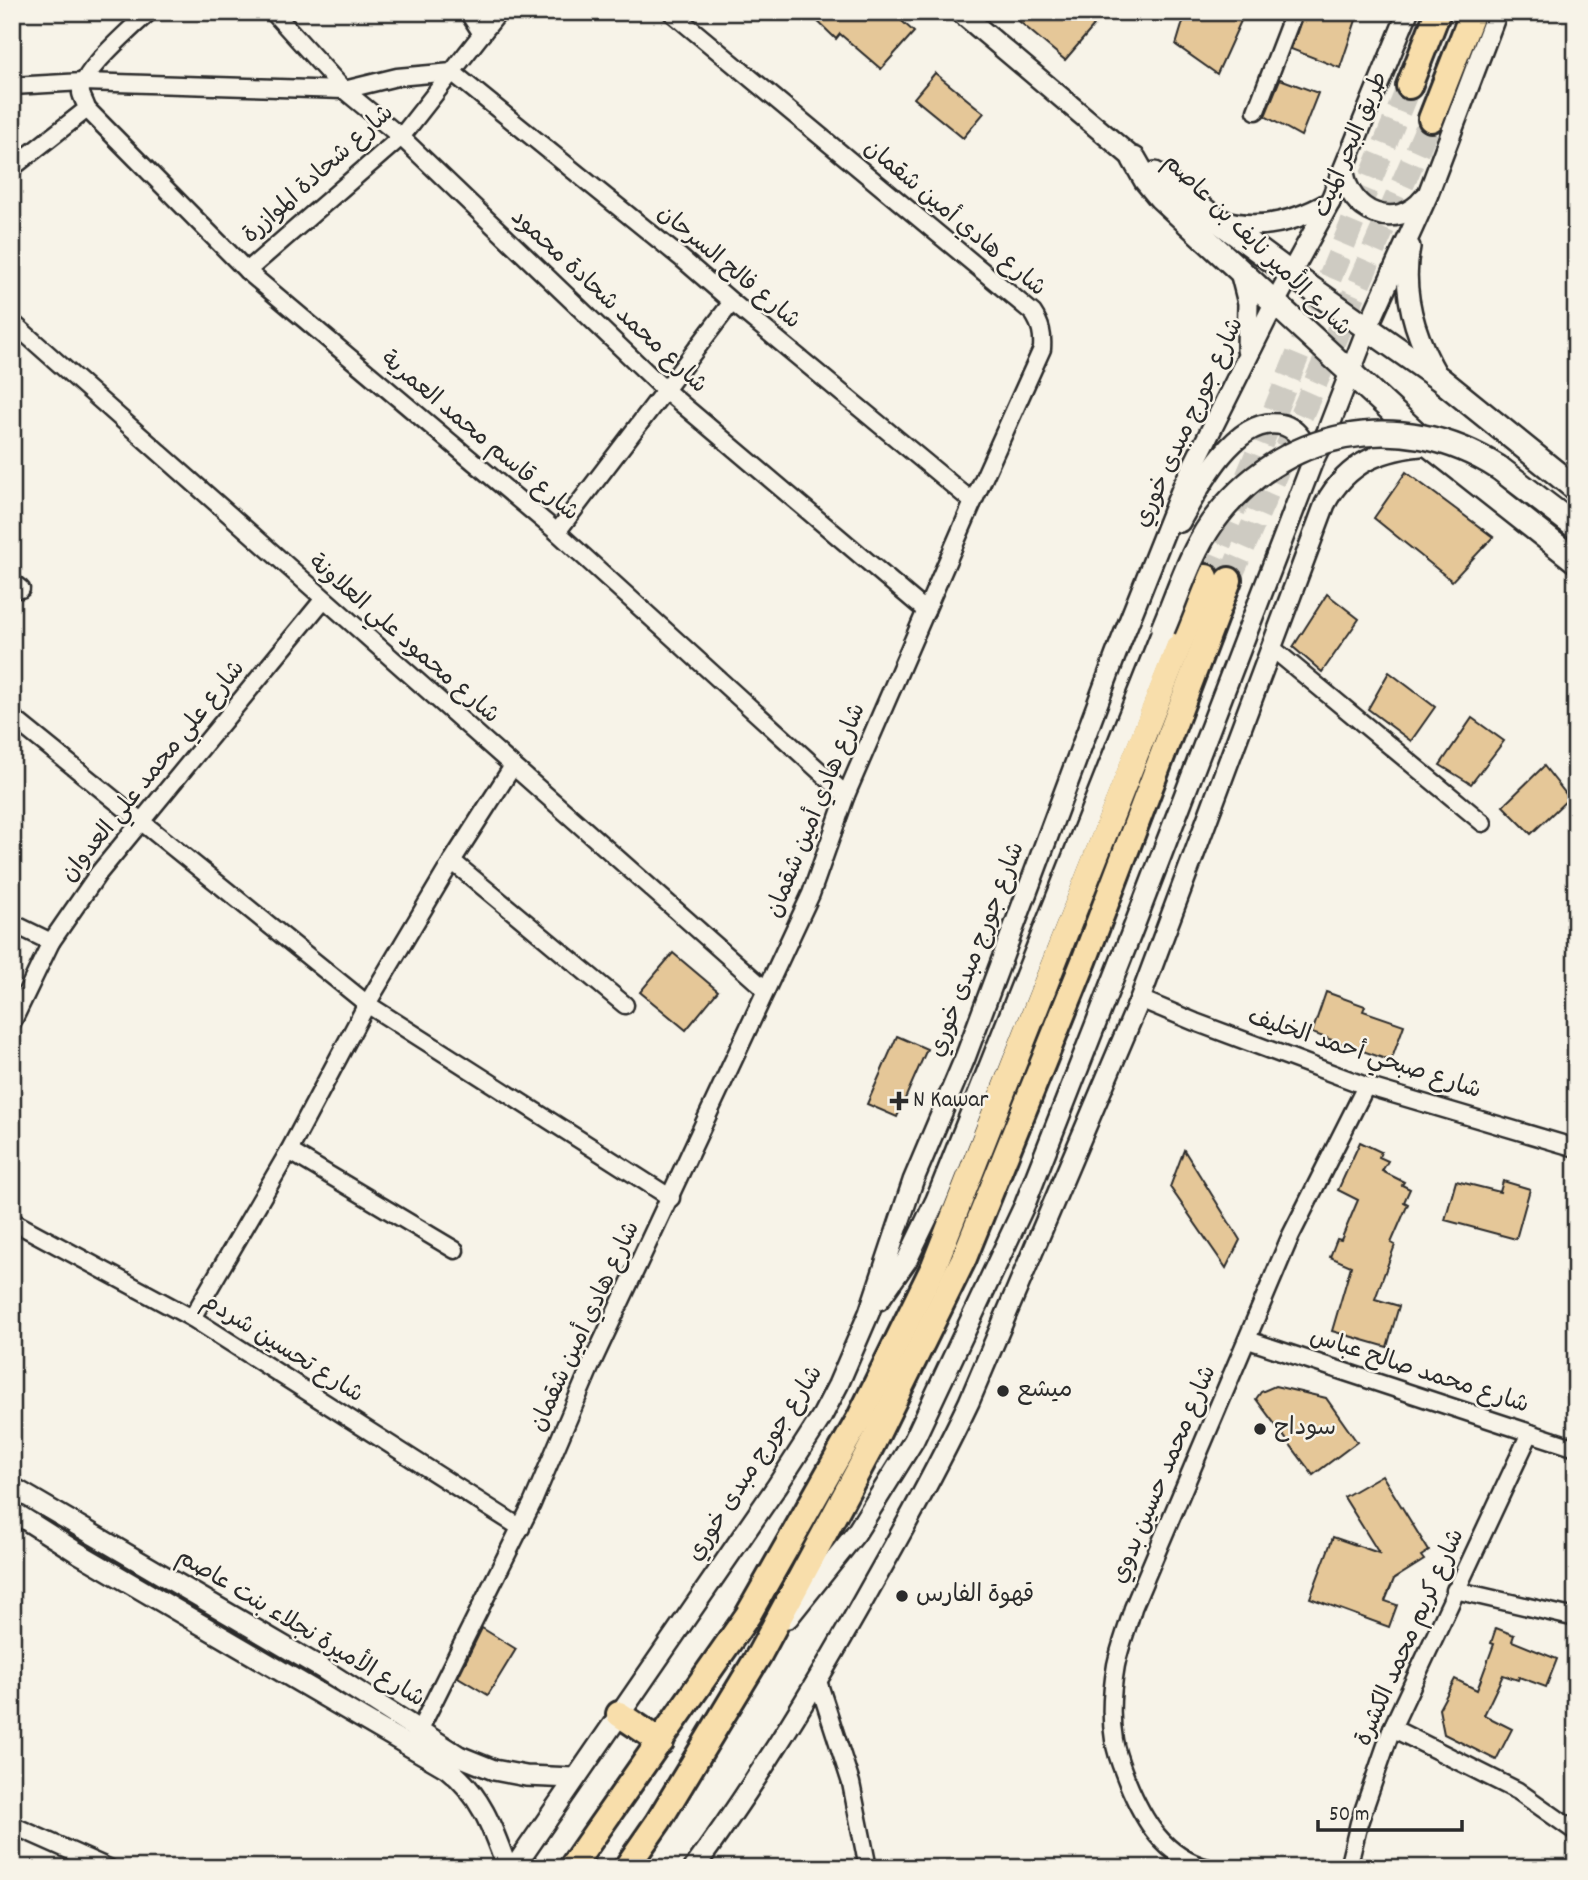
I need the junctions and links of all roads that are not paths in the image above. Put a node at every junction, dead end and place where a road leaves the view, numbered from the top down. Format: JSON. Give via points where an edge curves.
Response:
{"nodes":[{"id":1,"x":149,"y":12,"type":"edge"},
{"id":2,"x":273,"y":12,"type":"edge"},
{"id":3,"x":468,"y":12,"type":"edge"},
{"id":4,"x":499,"y":12,"type":"edge"},
{"id":5,"x":671,"y":12,"type":"edge"},
{"id":6,"x":960,"y":12,"type":"edge"},
{"id":7,"x":1294,"y":12,"type":"edge"},
{"id":8,"x":1408,"y":12,"type":"edge"},
{"id":9,"x":1438,"y":12,"type":"edge"},
{"id":10,"x":1473,"y":12,"type":"edge"},
{"id":11,"x":1497,"y":12,"type":"edge"},
{"id":12,"x":482,"y":34,"type":"junction"},
{"id":13,"x":452,"y":72,"type":"junction"},
{"id":14,"x":83,"y":82,"type":"junction"},
{"id":15,"x":12,"y":86,"type":"edge"},
{"id":16,"x":1409,"y":86,"type":"tunnel mouth"},
{"id":17,"x":344,"y":90,"type":"junction"},
{"id":18,"x":88,"y":109,"type":"junction"},
{"id":19,"x":1256,"y":111,"type":"dead end"},
{"id":20,"x":1431,"y":119,"type":"tunnel mouth"},
{"id":21,"x":401,"y":137,"type":"junction"},
{"id":22,"x":1133,"y":159,"type":"junction"},
{"id":23,"x":12,"y":168,"type":"edge"},
{"id":24,"x":1344,"y":171,"type":"junction"},
{"id":25,"x":1427,"y":194,"type":"junction"},
{"id":26,"x":1330,"y":202,"type":"junction"},
{"id":27,"x":1215,"y":218,"type":"junction"},
{"id":28,"x":1414,"y":226,"type":"junction"},
{"id":29,"x":1239,"y":268,"type":"junction"},
{"id":30,"x":247,"y":271,"type":"junction"},
{"id":31,"x":1292,"y":275,"type":"junction"},
{"id":32,"x":732,"y":302,"type":"junction"},
{"id":33,"x":1274,"y":304,"type":"junction"},
{"id":34,"x":12,"y":322,"type":"edge"},
{"id":35,"x":1367,"y":329,"type":"junction"},
{"id":36,"x":1243,"y":367,"type":"junction"},
{"id":37,"x":1350,"y":373,"type":"junction"},
{"id":38,"x":1440,"y":379,"type":"junction"},
{"id":39,"x":664,"y":389,"type":"junction"},
{"id":40,"x":1429,"y":445,"type":"junction"},
{"id":41,"x":1311,"y":463,"type":"junction"},
{"id":42,"x":1576,"y":489,"type":"edge"},
{"id":43,"x":973,"y":502,"type":"junction"},
{"id":44,"x":1576,"y":527,"type":"edge"},
{"id":45,"x":558,"y":532,"type":"junction"},
{"id":46,"x":1576,"y":561,"type":"edge"},
{"id":47,"x":323,"y":600,"type":"junction"},
{"id":48,"x":926,"y":611,"type":"junction"},
{"id":49,"x":1163,"y":629,"type":"joint"},
{"id":50,"x":1272,"y":648,"type":"junction"},
{"id":51,"x":1116,"y":654,"type":"junction"},
{"id":52,"x":12,"y":717,"type":"edge"},
{"id":53,"x":513,"y":766,"type":"junction"},
{"id":54,"x":846,"y":795,"type":"junction"},
{"id":55,"x":142,"y":821,"type":"junction"},
{"id":56,"x":1483,"y":823,"type":"dead end"},
{"id":57,"x":452,"y":861,"type":"junction"},
{"id":58,"x":12,"y":923,"type":"edge"},
{"id":59,"x":51,"y":942,"type":"junction"},
{"id":60,"x":766,"y":990,"type":"junction"},
{"id":61,"x":1140,"y":999,"type":"junction"},
{"id":62,"x":367,"y":1004,"type":"junction"},
{"id":63,"x":625,"y":1005,"type":"dead end"},
{"id":64,"x":12,"y":1023,"type":"edge"},
{"id":65,"x":1073,"y":1082,"type":"junction"},
{"id":66,"x":1366,"y":1086,"type":"junction"},
{"id":67,"x":1576,"y":1148,"type":"edge"},
{"id":68,"x":289,"y":1151,"type":"junction"},
{"id":69,"x":671,"y":1198,"type":"junction"},
{"id":70,"x":12,"y":1221,"type":"edge"},
{"id":71,"x":456,"y":1250,"type":"dead end"},
{"id":72,"x":1028,"y":1266,"type":"junction"},
{"id":73,"x":869,"y":1313,"type":"junction"},
{"id":74,"x":192,"y":1318,"type":"junction"},
{"id":75,"x":1248,"y":1340,"type":"junction"},
{"id":76,"x":1530,"y":1433,"type":"junction"},
{"id":77,"x":1576,"y":1448,"type":"edge"},
{"id":78,"x":12,"y":1487,"type":"edge"},
{"id":79,"x":12,"y":1511,"type":"edge"},
{"id":80,"x":521,"y":1528,"type":"junction"},
{"id":81,"x":1455,"y":1590,"type":"junction"},
{"id":82,"x":1576,"y":1618,"type":"edge"},
{"id":83,"x":759,"y":1654,"type":"junction"},
{"id":84,"x":818,"y":1681,"type":"junction"},
{"id":85,"x":619,"y":1714,"type":"junction"},
{"id":86,"x":1392,"y":1728,"type":"junction"},
{"id":87,"x":419,"y":1729,"type":"junction"},
{"id":88,"x":660,"y":1742,"type":"junction"},
{"id":89,"x":411,"y":1747,"type":"junction"},
{"id":90,"x":574,"y":1778,"type":"junction"},
{"id":91,"x":12,"y":1825,"type":"edge"},
{"id":92,"x":1576,"y":1832,"type":"edge"},
{"id":93,"x":110,"y":1868,"type":"edge"},
{"id":94,"x":506,"y":1868,"type":"edge"},
{"id":95,"x":514,"y":1868,"type":"edge"},
{"id":96,"x":571,"y":1868,"type":"edge"},
{"id":97,"x":626,"y":1868,"type":"edge"},
{"id":98,"x":694,"y":1868,"type":"edge"},
{"id":99,"x":868,"y":1868,"type":"edge"},
{"id":100,"x":1208,"y":1868,"type":"edge"},
{"id":101,"x":1348,"y":1868,"type":"edge"}],
"edges":[{"from":1,"to":14,"type":"street"},
{"from":2,"to":17,"type":"street","name":"شارع محمد شحادة محمود"},
{"from":3,"to":12,"type":"street"},
{"from":4,"to":12,"type":"street","name":"شارع شحادة الموازرة"},
{"from":5,"to":43,"type":"street","name":"شارع هادي أمين شقمان","via":[[1033,313],[1040,324],[1043,336],[1038,360]]},
{"from":6,"to":22,"type":"street"},
{"from":7,"to":19,"type":"street"},
{"from":8,"to":24,"type":"street","name":"طريق البحر الميت"},
{"from":9,"to":16,"type":"main road","name":"طريق البحر الميت"},
{"from":10,"to":20,"type":"main road"},
{"from":11,"to":25,"type":"street"},
{"from":12,"to":13,"type":"street","name":"شارع شحادة الموازرة"},
{"from":13,"to":17,"type":"street","via":[[397,77]]},
{"from":13,"to":21,"type":"street","name":"شارع شحادة الموازرة"},
{"from":13,"to":32,"type":"street","name":"شارع فالح السرحان"},
{"from":14,"to":15,"type":"street"},
{"from":14,"to":17,"type":"street"},
{"from":14,"to":18,"type":"street","via":[[80,92]]},
{"from":17,"to":21,"type":"street","name":"شارع محمد شحادة محمود"},
{"from":18,"to":23,"type":"street"},
{"from":18,"to":30,"type":"street","name":"شارع قاسم محمد العمرية"},
{"from":21,"to":30,"type":"street","name":"شارع شحادة الموازرة"},
{"from":21,"to":39,"type":"street","name":"شارع محمد شحادة محمود"},
{"from":22,"to":27,"type":"main road","name":"شارع الأمير نايف بن عاصم"},
{"from":22,"to":29,"type":"main road","name":"شارع الأمير نايف بن عاصم","via":[[1160,197]]},
{"from":24,"to":25,"type":"street","via":[[1355,199],[1381,215],[1411,210]]},
{"from":24,"to":26,"type":"street","name":"طريق البحر الميت"},
{"from":25,"to":28,"type":"street"},
{"from":26,"to":27,"type":"street","via":[[1273,224],[1233,224]]},
{"from":26,"to":31,"type":"street","name":"طريق البحر الميت"},
{"from":27,"to":31,"type":"main road","name":"شارع الأمير نايف بن عاصم"},
{"from":28,"to":35,"type":"street"},
{"from":28,"to":38,"type":"street","via":[[1409,252],[1410,305],[1426,356]]},
{"from":29,"to":33,"type":"main road","name":"شارع الأمير نايف بن عاصم"},
{"from":29,"to":36,"type":"street","via":[[1249,321]]},
{"from":30,"to":45,"type":"street","name":"شارع قاسم محمد العمرية"},
{"from":31,"to":33,"type":"street","name":"شارع جورج مبدى خوري"},
{"from":31,"to":35,"type":"main road","name":"شارع الأمير نايف بن عاصم"},
{"from":32,"to":39,"type":"street"},
{"from":32,"to":43,"type":"street","name":"شارع فالح السرحان"},
{"from":33,"to":36,"type":"street","name":"شارع جورج مبدى خوري"},
{"from":33,"to":37,"type":"main road","name":"شارع الأمير نايف بن عاصم"},
{"from":34,"to":47,"type":"street","name":"شارع محمود علي العلاونة"},
{"from":35,"to":37,"type":"street"},
{"from":35,"to":38,"type":"main road","name":"شارع الأمير نايف بن عاصم"},
{"from":36,"to":51,"type":"street","name":"شارع جورج مبدى خوري","via":[[1183,486]]},
{"from":37,"to":40,"type":"main road","name":"شارع الأمير نايف بن عاصم"},
{"from":37,"to":41,"type":"street"},
{"from":38,"to":42,"type":"main road","name":"شارع الأمير نايف بن عاصم"},
{"from":39,"to":45,"type":"street"},
{"from":39,"to":48,"type":"street","name":"شارع محمد شحادة محمود"},
{"from":40,"to":46,"type":"main road","name":"شارع الأمير نايف بن عاصم"},
{"from":40,"to":50,"type":"street","via":[[1377,454],[1334,488]]},
{"from":41,"to":51,"type":"street","via":[[1304,443],[1286,425],[1269,422],[1245,431],[1194,497]]},
{"from":41,"to":65,"type":"street"},
{"from":43,"to":48,"type":"street","name":"شارع هادي أمين شقمان"},
{"from":44,"to":49,"type":"main road","bridge":true,"via":[[1499,468],[1457,446],[1406,434],[1341,437],[1286,457],[1241,487],[1210,525]]},
{"from":45,"to":54,"type":"street","name":"شارع قاسم محمد العمرية"},
{"from":47,"to":53,"type":"street","name":"شارع محمود علي العلاونة"},
{"from":47,"to":55,"type":"street","name":"شارع علي محمد علي العدوان"},
{"from":48,"to":54,"type":"street","name":"شارع هادي أمين شقمان"},
{"from":49,"to":73,"type":"street","via":[[936,1200],[907,1260]]},
{"from":50,"to":56,"type":"street"},
{"from":50,"to":61,"type":"street"},
{"from":51,"to":73,"type":"street","name":"شارع جورج مبدى خوري","via":[[965,1058],[912,1181]]},
{"from":52,"to":55,"type":"street"},
{"from":53,"to":57,"type":"street"},
{"from":53,"to":60,"type":"street","name":"شارع محمود علي العلاونة"},
{"from":54,"to":60,"type":"street","name":"شارع هادي أمين شقمان","via":[[811,894]]},
{"from":55,"to":59,"type":"street","name":"شارع علي محمد علي العدوان"},
{"from":55,"to":62,"type":"street"},
{"from":57,"to":62,"type":"street"},
{"from":57,"to":63,"type":"street"},
{"from":58,"to":59,"type":"street"},
{"from":59,"to":64,"type":"street","name":"شارع علي محمد علي العدوان"},
{"from":60,"to":69,"type":"street","name":"شارع هادي أمين شقمان"},
{"from":61,"to":66,"type":"street","name":"شارع صبحي أحمد الخليف"},
{"from":61,"to":72,"type":"street"},
{"from":62,"to":68,"type":"street"},
{"from":62,"to":69,"type":"street"},
{"from":65,"to":72,"type":"street","via":[[1072,1119]]},
{"from":65,"to":83,"type":"street","via":[[1026,1203],[914,1440],[856,1533]]},
{"from":66,"to":67,"type":"street","name":"شارع صبحي أحمد الخليف"},
{"from":66,"to":75,"type":"street","name":"شارع محمد حسين بدوي","via":[[1291,1235]]},
{"from":68,"to":71,"type":"street"},
{"from":68,"to":74,"type":"street"},
{"from":69,"to":80,"type":"street","name":"شارع هادي أمين شقمان","via":[[592,1363]]},
{"from":70,"to":74,"type":"street","name":"شارع تحسين شردم"},
{"from":72,"to":84,"type":"street","via":[[941,1462]]},
{"from":73,"to":85,"type":"street","name":"شارع جورج مبدى خوري","via":[[822,1416]]},
{"from":74,"to":80,"type":"street","name":"شارع تحسين شردم"},
{"from":75,"to":76,"type":"street","name":"شارع محمد صالح عباس"},
{"from":75,"to":100,"type":"street","name":"شارع محمد حسين بدوي","via":[[1133,1608],[1116,1664],[1114,1689],[1114,1741],[1143,1817],[1182,1858]]},
{"from":76,"to":77,"type":"street","name":"شارع محمد صالح عباس"},
{"from":76,"to":81,"type":"street","name":"شارع كريم محمد الكشرة"},
{"from":78,"to":87,"type":"street","name":"شارع الأميرة نجلاء بنت عاصم"},
{"from":79,"to":89,"type":"street","name":"شارع الأميرة نجلاء بنت عاصم"},
{"from":80,"to":87,"type":"street","name":"شارع هادي أمين شقمان"},
{"from":81,"to":82,"type":"street"},
{"from":81,"to":86,"type":"street","name":"شارع كريم محمد الكشرة"},
{"from":83,"to":88,"type":"main road","via":[[884,1421],[964,1258],[1084,961],[1217,578],[934,1266],[807,1514],[748,1615]]},
{"from":83,"to":97,"type":"main road"},
{"from":84,"to":98,"type":"street"},
{"from":84,"to":99,"type":"street","via":[[851,1783]]},
{"from":85,"to":88,"type":"main road"},
{"from":85,"to":90,"type":"street","name":"شارع جورج مبدى خوري"},
{"from":86,"to":92,"type":"street","via":[[1518,1791]]},
{"from":86,"to":101,"type":"street","name":"شارع كريم محمد الكشرة"},
{"from":87,"to":89,"type":"street","name":"شارع هادي أمين شقمان"},
{"from":87,"to":90,"type":"street","name":"شارع الأميرة نجلاء بنت عاصم","via":[[474,1763],[526,1776]]},
{"from":88,"to":96,"type":"main road"},
{"from":89,"to":94,"type":"street","name":"شارع الأميرة نجلاء بنت عاصم","via":[[447,1768],[476,1796]]},
{"from":90,"to":95,"type":"street","name":"شارع جورج مبدى خوري"},
{"from":91,"to":93,"type":"street"}]}
